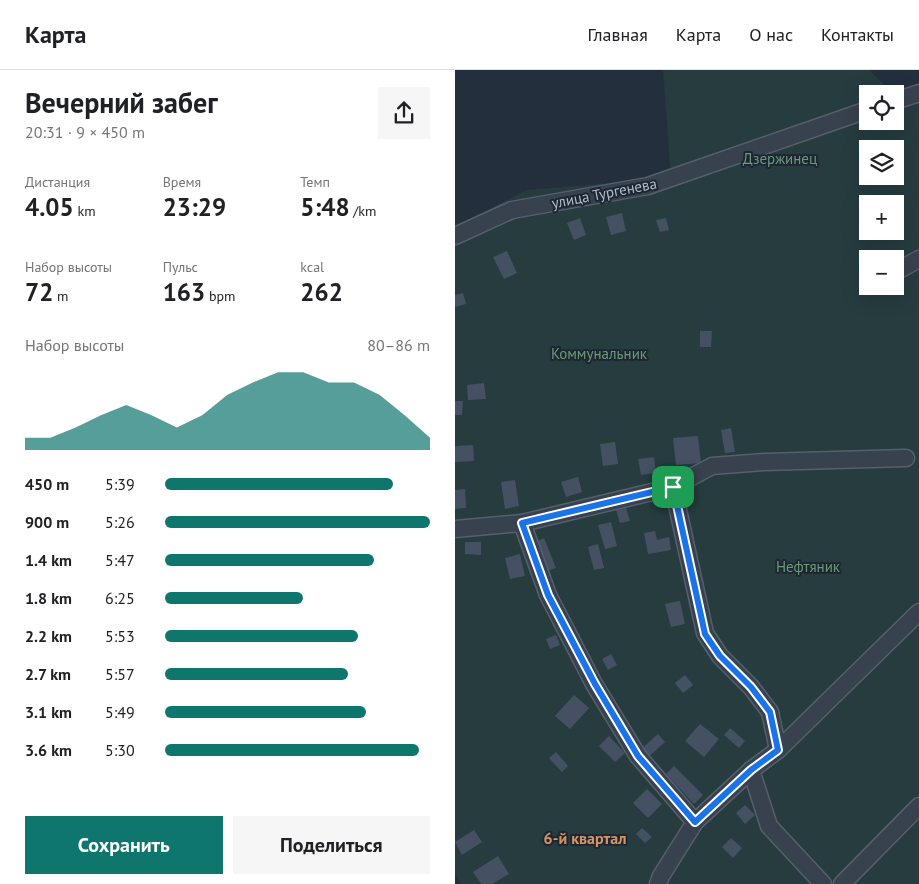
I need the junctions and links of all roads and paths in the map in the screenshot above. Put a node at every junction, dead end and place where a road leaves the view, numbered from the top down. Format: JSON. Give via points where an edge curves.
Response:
{"nodes":[{"id":1,"x":919,"y":93,"type":"edge"},
{"id":2,"x":904,"y":98,"type":"edge"},
{"id":3,"x":859,"y":113,"type":"edge"},
{"id":4,"x":455,"y":236,"type":"edge"},
{"id":5,"x":919,"y":260,"type":"edge"},
{"id":6,"x":904,"y":268,"type":"edge"},
{"id":7,"x":906,"y":458,"type":"dead end"},
{"id":8,"x":673,"y":487,"type":"junction"},
{"id":9,"x":522,"y":523,"type":"junction"},
{"id":10,"x":455,"y":529,"type":"edge"},
{"id":11,"x":919,"y":612,"type":"edge"},
{"id":12,"x":778,"y":750,"type":"junction"},
{"id":13,"x":751,"y":770,"type":"junction"},
{"id":14,"x":919,"y":806,"type":"edge"},
{"id":15,"x":695,"y":822,"type":"junction"},
{"id":16,"x":658,"y":884,"type":"edge"},
{"id":17,"x":823,"y":884,"type":"edge"},
{"id":18,"x":842,"y":884,"type":"edge"}],
"edges":[{"from":1,"to":2,"type":"street"},
{"from":3,"to":4,"type":"street","name":"улица Тургенева","via":[[648,186],[512,210]]},
{"from":5,"to":6,"type":"street"},
{"from":7,"to":8,"type":"street","via":[[712,466]]},
{"from":8,"to":9,"type":"street"},
{"from":8,"to":12,"type":"street","via":[[705,634],[720,656],[770,712]]},
{"from":9,"to":10,"type":"street"},
{"from":9,"to":15,"type":"street","via":[[548,595],[595,684],[638,756]]},
{"from":11,"to":12,"type":"street"},
{"from":12,"to":13,"type":"street"},
{"from":13,"to":15,"type":"street"},
{"from":13,"to":17,"type":"street","via":[[769,826]]},
{"from":14,"to":18,"type":"street"},
{"from":15,"to":16,"type":"street"}]}
